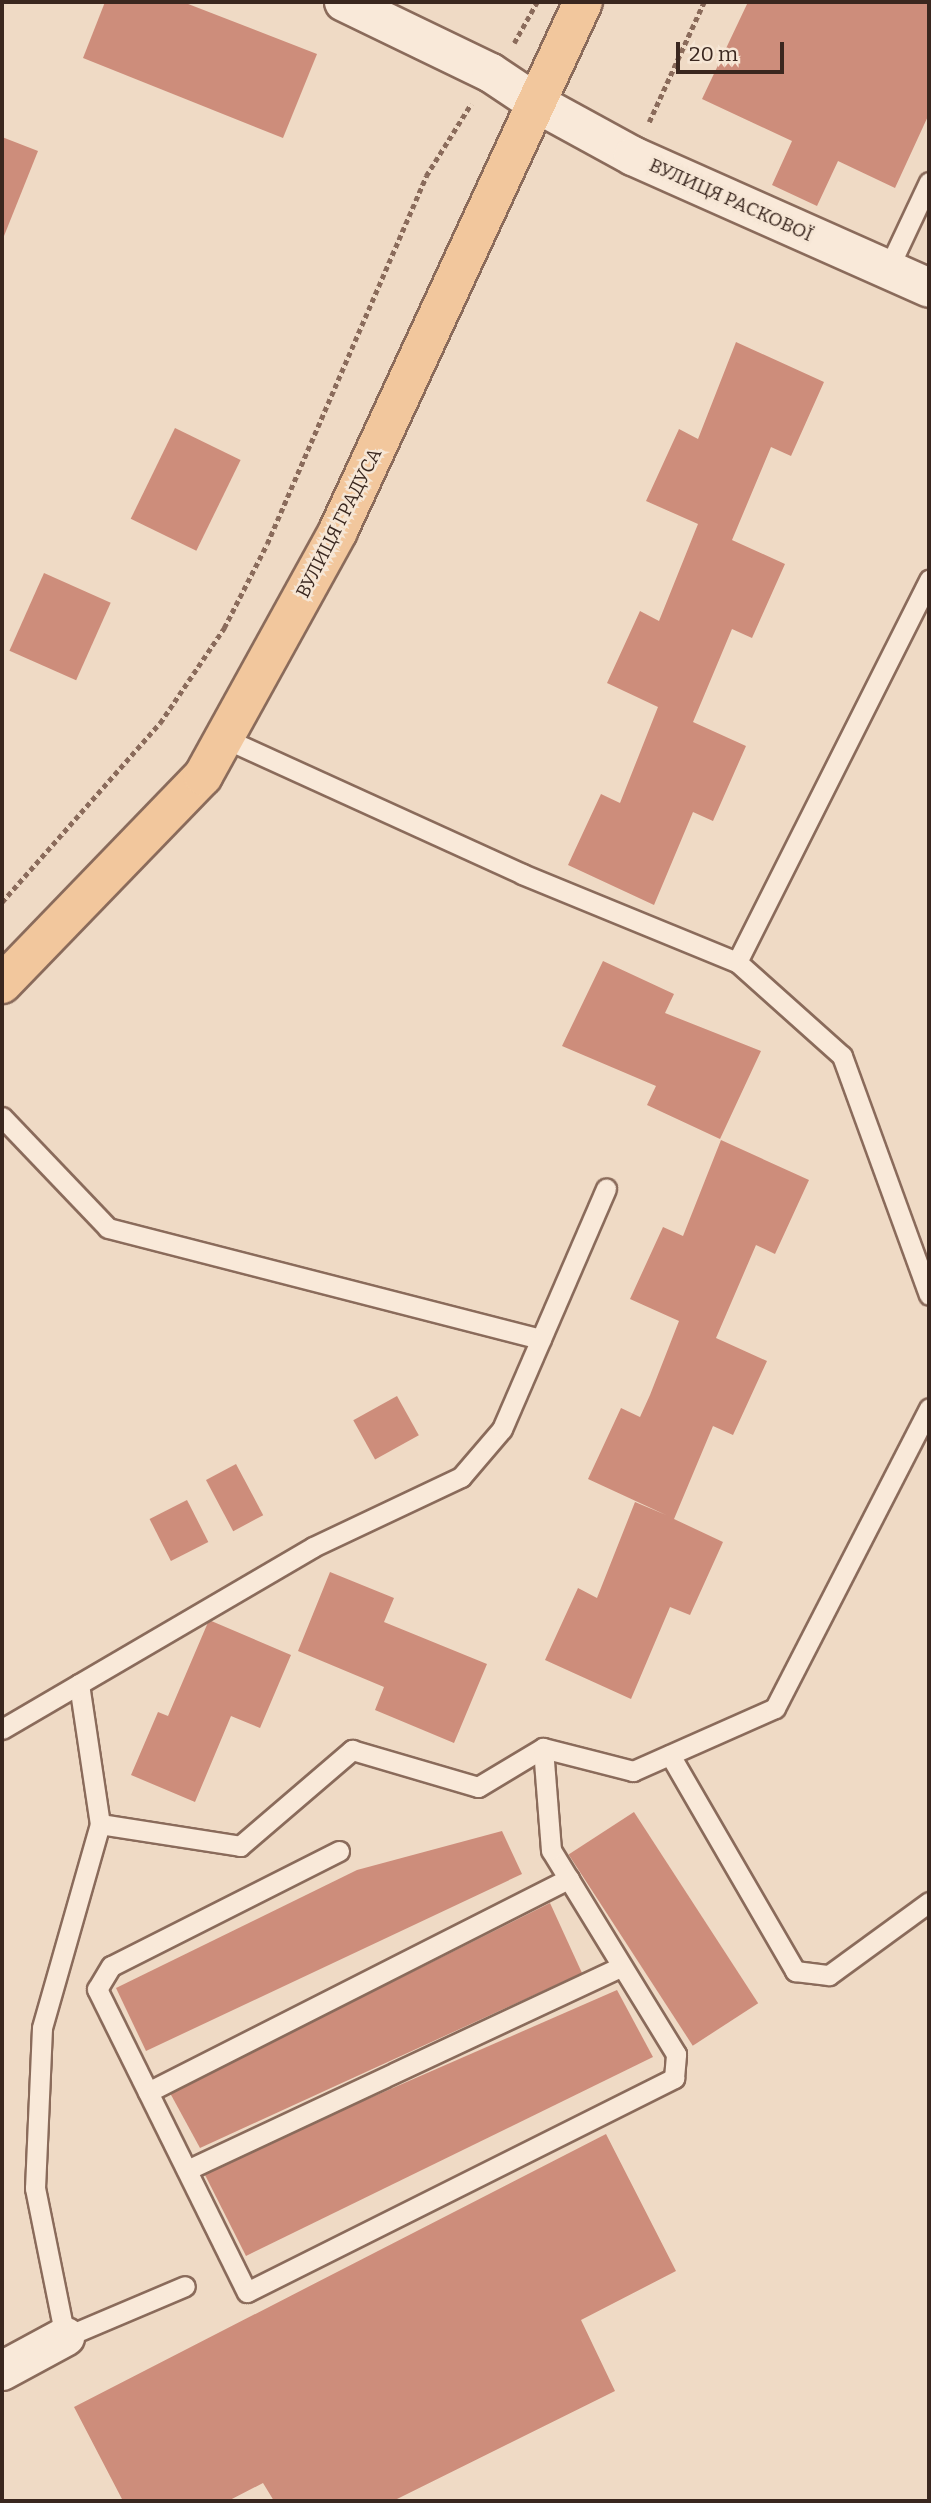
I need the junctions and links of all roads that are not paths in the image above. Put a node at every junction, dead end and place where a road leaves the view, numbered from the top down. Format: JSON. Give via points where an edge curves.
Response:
{"nodes":[{"id":1,"x":344,"y":2,"type":"edge"},
{"id":2,"x":583,"y":2,"type":"edge"},
{"id":3,"x":536,"y":103,"type":"junction"},
{"id":4,"x":929,"y":181,"type":"edge"},
{"id":5,"x":888,"y":269,"type":"junction"},
{"id":6,"x":929,"y":288,"type":"edge"},
{"id":7,"x":929,"y":580,"type":"edge"},
{"id":8,"x":224,"y":738,"type":"junction"},
{"id":9,"x":737,"y":962,"type":"junction"},
{"id":10,"x":2,"y":984,"type":"edge"},
{"id":11,"x":2,"y":1117,"type":"edge"},
{"id":12,"x":606,"y":1189,"type":"dead end"},
{"id":13,"x":929,"y":1295,"type":"edge"},
{"id":14,"x":541,"y":1339,"type":"junction"},
{"id":15,"x":929,"y":1408,"type":"edge"},
{"id":16,"x":79,"y":1684,"type":"junction"},
{"id":17,"x":2,"y":1729,"type":"edge"},
{"id":18,"x":543,"y":1748,"type":"junction"},
{"id":19,"x":670,"y":1755,"type":"junction"},
{"id":20,"x":100,"y":1824,"type":"junction"},
{"id":21,"x":340,"y":1851,"type":"dead end"},
{"id":22,"x":569,"y":1878,"type":"junction"},
{"id":23,"x":929,"y":1902,"type":"edge"},
{"id":24,"x":622,"y":1966,"type":"junction"},
{"id":25,"x":148,"y":2092,"type":"junction"},
{"id":26,"x":187,"y":2170,"type":"junction"},
{"id":27,"x":185,"y":2286,"type":"dead end"},
{"id":28,"x":65,"y":2337,"type":"junction"},
{"id":29,"x":2,"y":2371,"type":"edge"}],
"edges":[{"from":1,"to":3,"type":"street","name":"ВУЛИЦЯ РАСКОВОЇ","via":[[491,73]]},
{"from":2,"to":3,"type":"main road","name":"ВУЛИЦЯ ГРАДУСА"},
{"from":3,"to":5,"type":"street","name":"ВУЛИЦЯ РАСКОВОЇ","via":[[634,156]]},
{"from":3,"to":8,"type":"main road","name":"ВУЛИЦЯ ГРАДУСА","via":[[338,531]]},
{"from":4,"to":5,"type":"lane"},
{"from":5,"to":6,"type":"street","name":"ВУЛИЦЯ РАСКОВОЇ"},
{"from":7,"to":9,"type":"lane"},
{"from":8,"to":9,"type":"lane","via":[[522,874]]},
{"from":8,"to":10,"type":"main road","name":"ВУЛИЦЯ ГРАДУСА","via":[[203,776]]},
{"from":9,"to":13,"type":"lane","via":[[842,1056]]},
{"from":11,"to":14,"type":"lane","via":[[108,1228]]},
{"from":12,"to":14,"type":"lane"},
{"from":14,"to":16,"type":"lane","via":[[502,1429],[461,1477],[313,1547]]},
{"from":15,"to":19,"type":"lane","via":[[775,1708]]},
{"from":16,"to":17,"type":"lane"},
{"from":16,"to":20,"type":"lane"},
{"from":18,"to":19,"type":"lane","via":[[633,1771]]},
{"from":18,"to":20,"type":"lane","via":[[478,1787],[352,1750],[240,1846]]},
{"from":18,"to":22,"type":"lane","via":[[551,1850]]},
{"from":19,"to":23,"type":"lane","via":[[795,1971],[829,1975]]},
{"from":20,"to":28,"type":"lane","via":[[42,2028],[35,2188]]},
{"from":21,"to":25,"type":"lane","via":[[111,1966],[97,1989]]},
{"from":22,"to":24,"type":"lane"},
{"from":22,"to":25,"type":"lane"},
{"from":24,"to":26,"type":"lane"},
{"from":24,"to":26,"type":"lane","via":[[676,2054],[674,2078],[247,2292]]},
{"from":25,"to":26,"type":"lane"},
{"from":27,"to":28,"type":"lane"},
{"from":28,"to":29,"type":"street"}]}
